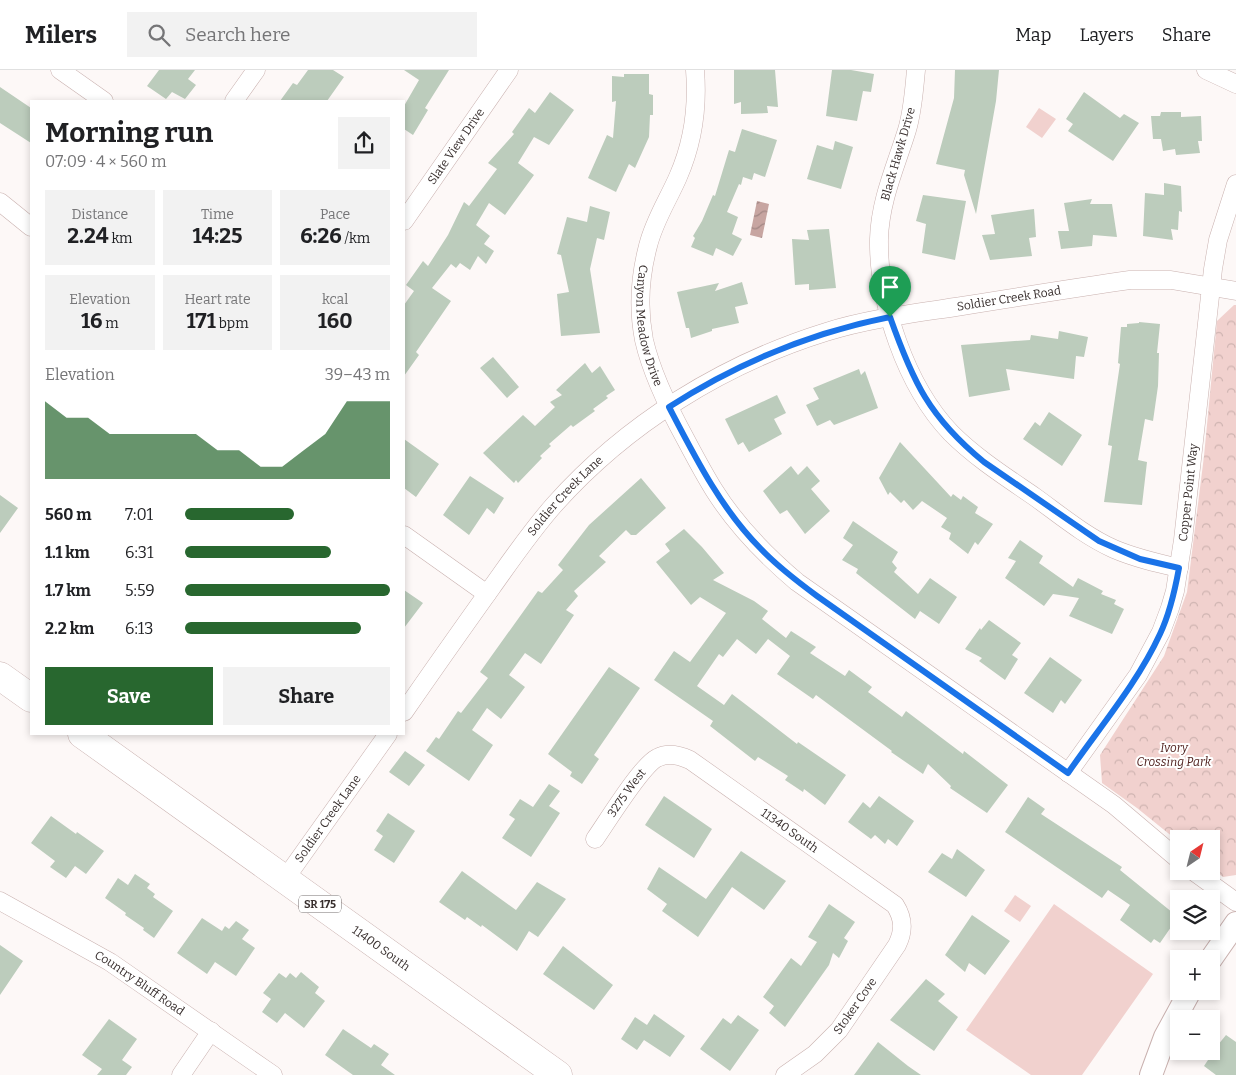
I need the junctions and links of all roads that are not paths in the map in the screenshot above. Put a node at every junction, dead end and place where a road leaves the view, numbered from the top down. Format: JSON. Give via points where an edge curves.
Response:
{"nodes":[{"id":1,"x":60,"y":70,"type":"edge"},
{"id":2,"x":256,"y":70,"type":"edge"},
{"id":3,"x":509,"y":70,"type":"edge"},
{"id":4,"x":695,"y":70,"type":"edge"},
{"id":5,"x":916,"y":70,"type":"edge"},
{"id":6,"x":1206,"y":70,"type":"edge"},
{"id":7,"x":1236,"y":84,"type":"edge"},
{"id":8,"x":103,"y":100,"type":"edge"},
{"id":9,"x":235,"y":100,"type":"edge"},
{"id":10,"x":1236,"y":184,"type":"edge"},
{"id":11,"x":0,"y":202,"type":"edge"},
{"id":12,"x":405,"y":220,"type":"edge"},
{"id":13,"x":30,"y":226,"type":"edge"},
{"id":14,"x":1211,"y":287,"type":"junction"},
{"id":15,"x":1236,"y":292,"type":"edge"},
{"id":16,"x":890,"y":317,"type":"junction"},
{"id":17,"x":785,"y":346,"type":"joint"},
{"id":18,"x":669,"y":407,"type":"junction"},
{"id":19,"x":405,"y":536,"type":"edge"},
{"id":20,"x":1179,"y":568,"type":"junction"},
{"id":21,"x":487,"y":594,"type":"junction"},
{"id":22,"x":0,"y":676,"type":"edge"},
{"id":23,"x":30,"y":697,"type":"edge"},
{"id":24,"x":405,"y":711,"type":"edge"},
{"id":25,"x":83,"y":735,"type":"edge"},
{"id":26,"x":387,"y":735,"type":"edge"},
{"id":27,"x":666,"y":755,"type":"joint"},
{"id":28,"x":1068,"y":773,"type":"junction"},
{"id":29,"x":595,"y":839,"type":"dead end"},
{"id":30,"x":1170,"y":852,"type":"edge"},
{"id":31,"x":285,"y":879,"type":"junction"},
{"id":32,"x":1205,"y":880,"type":"edge"},
{"id":33,"x":0,"y":901,"type":"edge"},
{"id":34,"x":1236,"y":902,"type":"edge"},
{"id":35,"x":902,"y":920,"type":"joint"},
{"id":36,"x":1236,"y":922,"type":"edge"},
{"id":37,"x":1218,"y":950,"type":"edge"},
{"id":38,"x":1185,"y":1000,"type":"edge"},
{"id":39,"x":211,"y":1031,"type":"junction"},
{"id":40,"x":181,"y":1075,"type":"edge"},
{"id":41,"x":273,"y":1075,"type":"edge"},
{"id":42,"x":558,"y":1075,"type":"edge"},
{"id":43,"x":785,"y":1075,"type":"edge"},
{"id":44,"x":1151,"y":1075,"type":"edge"}],
"edges":[{"from":1,"to":8,"type":"street"},
{"from":2,"to":9,"type":"street"},
{"from":3,"to":12,"type":"street","name":"Slate View Drive"},
{"from":4,"to":18,"type":"street","name":"Canyon Meadow Drive","via":[[695,114],[689,147],[648,244],[640,300],[649,357]]},
{"from":5,"to":16,"type":"street","name":"Black Hawk Drive","via":[[910,114],[889,179],[881,218],[882,284]]},
{"from":6,"to":7,"type":"street"},
{"from":10,"to":14,"type":"street","name":"Copper Point Way","via":[[1218,240]]},
{"from":11,"to":13,"type":"street"},
{"from":14,"to":15,"type":"street","name":"Soldier Creek Road"},
{"from":14,"to":16,"type":"street","name":"Soldier Creek Road","via":[[1171,280],[1130,280]]},
{"from":14,"to":20,"type":"street","name":"Copper Point Way"},
{"from":16,"to":17,"type":"street","name":"Soldier Creek Road"},
{"from":16,"to":20,"type":"street","name":"Black Hawk Drive","via":[[923,395],[967,448],[1099,541],[1140,559]]},
{"from":17,"to":18,"type":"street","name":"Soldier Creek Lane","via":[[734,369]]},
{"from":18,"to":21,"type":"street","name":"Soldier Creek Lane","via":[[618,444],[574,484],[535,528]]},
{"from":18,"to":28,"type":"street","name":"Canyon Meadow Drive","via":[[714,490],[743,530],[778,566]]},
{"from":19,"to":21,"type":"street"},
{"from":20,"to":28,"type":"street","name":"Copper Point Way","via":[[1170,608],[1149,656]]},
{"from":21,"to":24,"type":"street","name":"Soldier Creek Lane"},
{"from":22,"to":23,"type":"main road"},
{"from":25,"to":31,"type":"main road","name":"11400 South","number":"SR 175"},
{"from":26,"to":31,"type":"street","name":"Soldier Creek Lane"},
{"from":27,"to":29,"type":"street","name":"3275 West","via":[[645,768]]},
{"from":27,"to":35,"type":"street","name":"11340 South","via":[[690,760],[888,899]]},
{"from":28,"to":30,"type":"street","name":"Canyon Meadow Drive","via":[[1131,818]]},
{"from":31,"to":42,"type":"main road","name":"11400 South","number":"SR 175"},
{"from":32,"to":34,"type":"street"},
{"from":33,"to":39,"type":"street","name":"Country Bluff Road","via":[[110,962]]},
{"from":35,"to":43,"type":"street","name":"Stoker Cove","via":[[897,945],[838,1030],[815,1054]]},
{"from":36,"to":37,"type":"street"},
{"from":38,"to":44,"type":"street","via":[[1165,1037]]},
{"from":39,"to":40,"type":"street"},
{"from":39,"to":41,"type":"street","name":"Country Bluff Road"}]}
